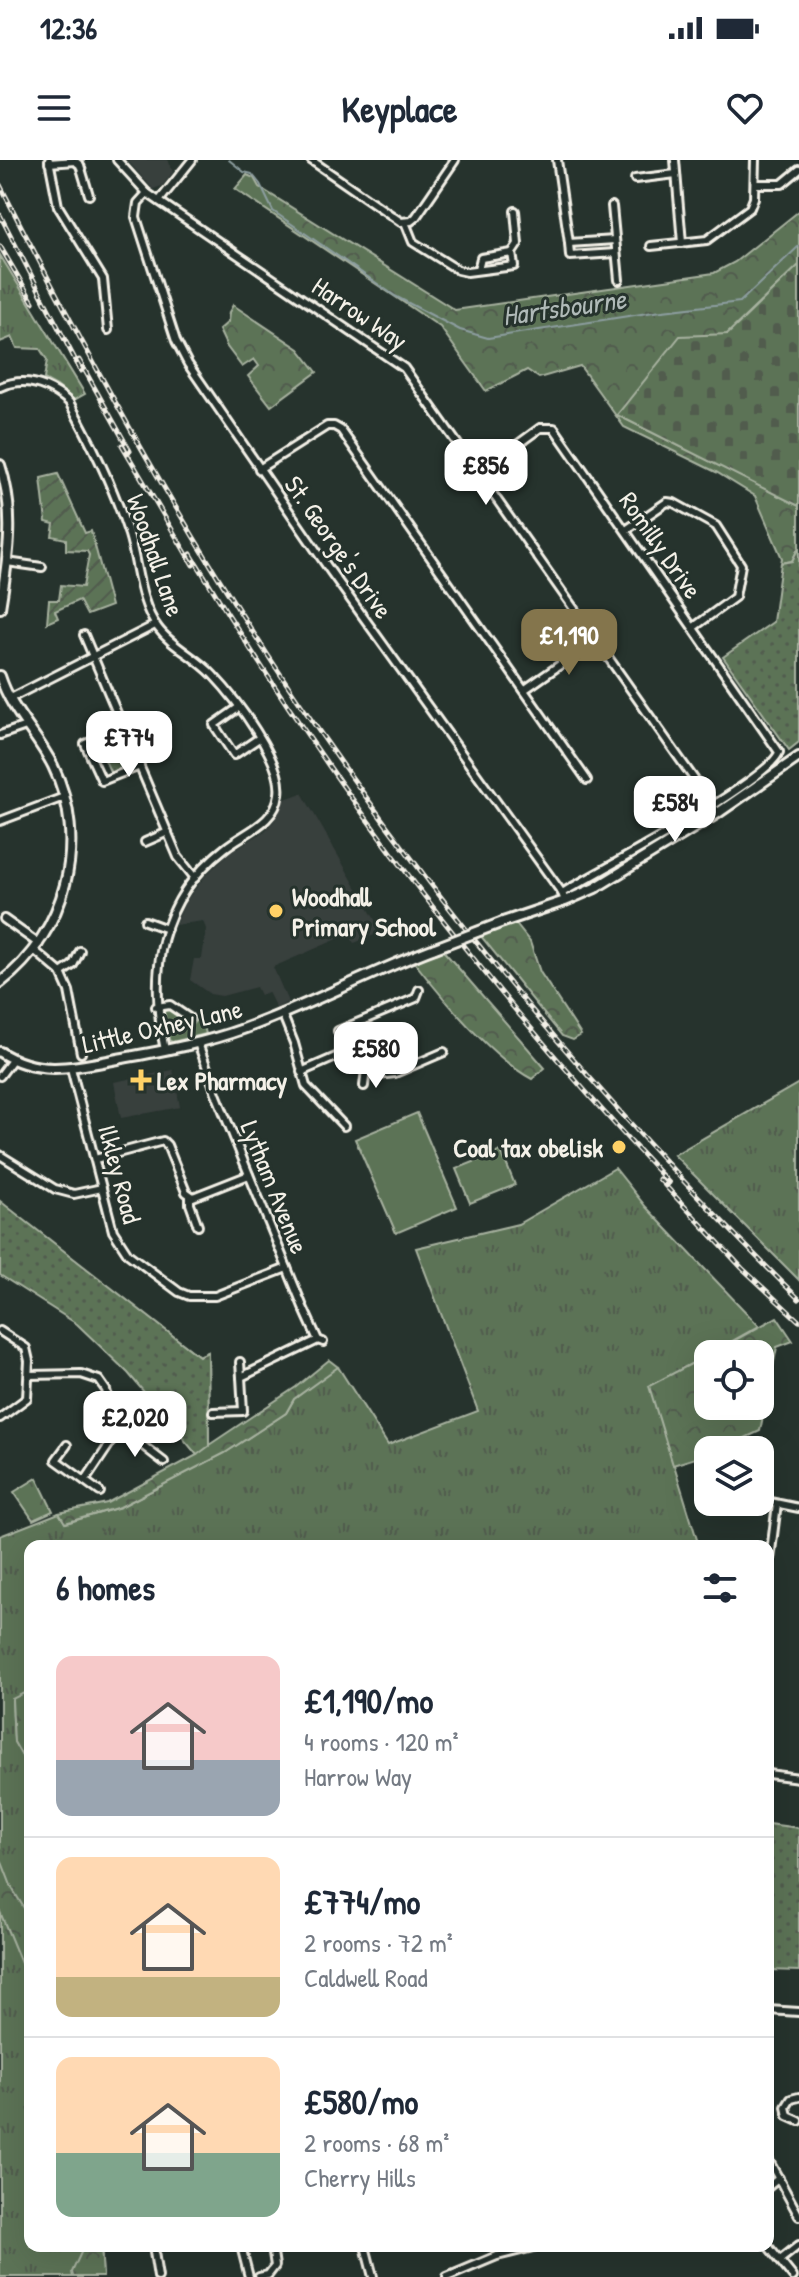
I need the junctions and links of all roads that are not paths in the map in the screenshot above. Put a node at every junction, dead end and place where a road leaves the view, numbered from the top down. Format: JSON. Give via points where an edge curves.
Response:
{"nodes":[{"id":1,"x":117,"y":160,"type":"edge"},
{"id":2,"x":192,"y":160,"type":"edge"},
{"id":3,"x":311,"y":160,"type":"edge"},
{"id":4,"x":455,"y":160,"type":"edge"},
{"id":5,"x":557,"y":160,"type":"edge"},
{"id":6,"x":675,"y":160,"type":"edge"},
{"id":7,"x":755,"y":160,"type":"edge"},
{"id":8,"x":49,"y":162,"type":"edge"},
{"id":9,"x":799,"y":170,"type":"edge"},
{"id":10,"x":676,"y":174,"type":"junction"},
{"id":11,"x":635,"y":179,"type":"dead end"},
{"id":12,"x":756,"y":184,"type":"junction"},
{"id":13,"x":147,"y":193,"type":"junction"},
{"id":14,"x":89,"y":195,"type":"dead end"},
{"id":15,"x":159,"y":201,"type":"junction"},
{"id":16,"x":612,"y":206,"type":"dead end"},
{"id":17,"x":515,"y":211,"type":"dead end"},
{"id":18,"x":405,"y":222,"type":"junction"},
{"id":19,"x":615,"y":240,"type":"junction"},
{"id":20,"x":569,"y":243,"type":"junction"},
{"id":21,"x":682,"y":243,"type":"junction"},
{"id":22,"x":651,"y":246,"type":"dead end"},
{"id":23,"x":512,"y":253,"type":"junction"},
{"id":24,"x":616,"y":253,"type":"junction"},
{"id":25,"x":478,"y":270,"type":"junction"},
{"id":26,"x":619,"y":280,"type":"dead end"},
{"id":27,"x":108,"y":330,"type":"dead end"},
{"id":28,"x":0,"y":387,"type":"edge"},
{"id":29,"x":0,"y":465,"type":"edge"},
{"id":30,"x":259,"y":469,"type":"junction"},
{"id":31,"x":480,"y":472,"type":"junction"},
{"id":32,"x":626,"y":530,"type":"junction"},
{"id":33,"x":5,"y":544,"type":"edge"},
{"id":34,"x":7,"y":562,"type":"junction"},
{"id":35,"x":42,"y":567,"type":"dead end"},
{"id":36,"x":0,"y":608,"type":"edge"},
{"id":37,"x":155,"y":625,"type":"junction"},
{"id":38,"x":694,"y":627,"type":"junction"},
{"id":39,"x":84,"y":635,"type":"dead end"},
{"id":40,"x":597,"y":639,"type":"junction"},
{"id":41,"x":93,"y":659,"type":"junction"},
{"id":42,"x":0,"y":676,"type":"edge"},
{"id":43,"x":524,"y":690,"type":"junction"},
{"id":44,"x":9,"y":699,"type":"junction"},
{"id":45,"x":238,"y":708,"type":"junction"},
{"id":46,"x":26,"y":726,"type":"junction"},
{"id":47,"x":124,"y":728,"type":"junction"},
{"id":48,"x":0,"y":735,"type":"edge"},
{"id":49,"x":259,"y":738,"type":"junction"},
{"id":50,"x":799,"y":757,"type":"edge"},
{"id":51,"x":775,"y":761,"type":"joint"},
{"id":52,"x":140,"y":766,"type":"junction"},
{"id":53,"x":587,"y":780,"type":"dead end"},
{"id":54,"x":64,"y":797,"type":"junction"},
{"id":55,"x":715,"y":809,"type":"junction"},
{"id":56,"x":0,"y":821,"type":"edge"},
{"id":57,"x":168,"y":832,"type":"junction"},
{"id":58,"x":145,"y":842,"type":"dead end"},
{"id":59,"x":195,"y":878,"type":"junction"},
{"id":60,"x":564,"y":897,"type":"junction"},
{"id":61,"x":4,"y":919,"type":"dead end"},
{"id":62,"x":145,"y":921,"type":"dead end"},
{"id":63,"x":167,"y":929,"type":"junction"},
{"id":64,"x":37,"y":947,"type":"junction"},
{"id":65,"x":80,"y":951,"type":"dead end"},
{"id":66,"x":61,"y":973,"type":"junction"},
{"id":67,"x":0,"y":983,"type":"edge"},
{"id":68,"x":419,"y":990,"type":"dead end"},
{"id":69,"x":156,"y":1007,"type":"junction"},
{"id":70,"x":282,"y":1013,"type":"junction"},
{"id":71,"x":189,"y":1018,"type":"dead end"},
{"id":72,"x":328,"y":1028,"type":"dead end"},
{"id":73,"x":338,"y":1031,"type":"junction"},
{"id":74,"x":198,"y":1043,"type":"junction"},
{"id":75,"x":165,"y":1050,"type":"junction"},
{"id":76,"x":0,"y":1052,"type":"edge"},
{"id":77,"x":444,"y":1052,"type":"dead end"},
{"id":78,"x":81,"y":1053,"type":"dead end"},
{"id":79,"x":345,"y":1053,"type":"junction"},
{"id":80,"x":12,"y":1060,"type":"junction"},
{"id":81,"x":71,"y":1068,"type":"junction"},
{"id":82,"x":366,"y":1069,"type":"junction"},
{"id":83,"x":301,"y":1072,"type":"junction"},
{"id":84,"x":0,"y":1076,"type":"edge"},
{"id":85,"x":364,"y":1086,"type":"dead end"},
{"id":86,"x":344,"y":1126,"type":"dead end"},
{"id":87,"x":0,"y":1155,"type":"edge"},
{"id":88,"x":95,"y":1159,"type":"junction"},
{"id":89,"x":249,"y":1175,"type":"junction"},
{"id":90,"x":102,"y":1188,"type":"junction"},
{"id":91,"x":190,"y":1196,"type":"junction"},
{"id":92,"x":198,"y":1226,"type":"dead end"},
{"id":93,"x":287,"y":1268,"type":"junction"},
{"id":94,"x":0,"y":1331,"type":"edge"},
{"id":95,"x":240,"y":1362,"type":"dead end"},
{"id":96,"x":29,"y":1375,"type":"junction"},
{"id":97,"x":241,"y":1377,"type":"junction"},
{"id":98,"x":145,"y":1406,"type":"dead end"},
{"id":99,"x":213,"y":1412,"type":"dead end"},
{"id":100,"x":0,"y":1418,"type":"edge"},
{"id":101,"x":121,"y":1432,"type":"junction"},
{"id":102,"x":67,"y":1445,"type":"dead end"},
{"id":103,"x":164,"y":1462,"type":"dead end"},
{"id":104,"x":85,"y":1481,"type":"junction"},
{"id":105,"x":100,"y":1492,"type":"dead end"},
{"id":106,"x":774,"y":1503,"type":"edge"},
{"id":107,"x":777,"y":1504,"type":"junction"},
{"id":108,"x":799,"y":1508,"type":"edge"},
{"id":109,"x":772,"y":1540,"type":"edge"},
{"id":110,"x":774,"y":1775,"type":"edge"},
{"id":111,"x":799,"y":1778,"type":"edge"},
{"id":112,"x":774,"y":2010,"type":"edge"},
{"id":113,"x":799,"y":2012,"type":"edge"},
{"id":114,"x":799,"y":2097,"type":"edge"},
{"id":115,"x":799,"y":2121,"type":"edge"},
{"id":116,"x":774,"y":2169,"type":"edge"},
{"id":117,"x":779,"y":2178,"type":"junction"},
{"id":118,"x":774,"y":2182,"type":"edge"},
{"id":119,"x":799,"y":2216,"type":"edge"},
{"id":120,"x":799,"y":2245,"type":"edge"},
{"id":121,"x":154,"y":2252,"type":"edge"},
{"id":122,"x":243,"y":2252,"type":"edge"},
{"id":123,"x":273,"y":2252,"type":"edge"},
{"id":124,"x":367,"y":2252,"type":"edge"},
{"id":125,"x":496,"y":2252,"type":"edge"},
{"id":126,"x":513,"y":2252,"type":"edge"},
{"id":127,"x":773,"y":2252,"type":"edge"},
{"id":128,"x":497,"y":2256,"type":"junction"},
{"id":129,"x":780,"y":2260,"type":"junction"},
{"id":130,"x":158,"y":2277,"type":"edge"},
{"id":131,"x":249,"y":2277,"type":"edge"},
{"id":132,"x":259,"y":2277,"type":"edge"},
{"id":133,"x":373,"y":2277,"type":"edge"},
{"id":134,"x":447,"y":2277,"type":"edge"},
{"id":135,"x":793,"y":2277,"type":"edge"}],
"edges":[{"from":1,"to":13,"type":"street","name":"Harrow Way"},
{"from":2,"to":15,"type":"street"},
{"from":3,"to":18,"type":"street"},
{"from":4,"to":18,"type":"street","via":[[416,217]]},
{"from":5,"to":20,"type":"street"},
{"from":6,"to":10,"type":"street"},
{"from":7,"to":12,"type":"street"},
{"from":8,"to":14,"type":"street","via":[[80,165]]},
{"from":8,"to":27,"type":"street","via":[[58,206],[103,279]]},
{"from":9,"to":12,"type":"street","via":[[782,184]]},
{"from":10,"to":11,"type":"street"},
{"from":10,"to":21,"type":"street"},
{"from":12,"to":21,"type":"street","via":[[750,208],[711,238]]},
{"from":13,"to":15,"type":"street","name":"Harrow Way"},
{"from":13,"to":30,"type":"street","name":"St. George's Drive","via":[[138,203],[136,217],[176,341]]},
{"from":15,"to":31,"type":"street","name":"Harrow Way","via":[[397,361]]},
{"from":16,"to":19,"type":"street"},
{"from":17,"to":23,"type":"street","via":[[518,244]]},
{"from":18,"to":25,"type":"street","via":[[416,244],[458,270]]},
{"from":19,"to":20,"type":"street"},
{"from":19,"to":24,"type":"street"},
{"from":20,"to":24,"type":"street","via":[[570,256]]},
{"from":21,"to":22,"type":"street"},
{"from":23,"to":25,"type":"street","via":[[481,258]]},
{"from":23,"to":25,"type":"street","via":[[514,266]]},
{"from":24,"to":26,"type":"street"},
{"from":28,"to":37,"type":"street","name":"Woodhall Lane","via":[[36,383],[69,402],[118,503]]},
{"from":29,"to":33,"type":"main road","via":[[9,504]]},
{"from":30,"to":43,"type":"street","via":[[323,428],[338,428]]},
{"from":30,"to":60,"type":"street","name":"St. George's Drive"},
{"from":31,"to":32,"type":"street","name":"Romilly Drive","via":[[540,428],[551,426]]},
{"from":31,"to":40,"type":"street","name":"Harrow Way"},
{"from":32,"to":38,"type":"street","name":"Romilly Drive"},
{"from":32,"to":38,"type":"street","via":[[667,502],[718,529],[741,563],[738,591]]},
{"from":33,"to":34,"type":"main road"},
{"from":34,"to":35,"type":"street"},
{"from":34,"to":36,"type":"main road"},
{"from":37,"to":41,"type":"street"},
{"from":37,"to":45,"type":"street","name":"Woodhall Lane","via":[[213,675]]},
{"from":38,"to":51,"type":"street","name":"Romilly Drive","via":[[776,744]]},
{"from":39,"to":41,"type":"street"},
{"from":40,"to":43,"type":"street"},
{"from":40,"to":55,"type":"street","name":"Harrow Way"},
{"from":41,"to":44,"type":"street"},
{"from":41,"to":47,"type":"street"},
{"from":42,"to":44,"type":"main road"},
{"from":43,"to":53,"type":"street"},
{"from":44,"to":46,"type":"main road"},
{"from":45,"to":49,"type":"street","name":"Woodhall Lane"},
{"from":45,"to":49,"type":"street","via":[[214,725],[227,745],[234,755]]},
{"from":46,"to":48,"type":"street"},
{"from":46,"to":54,"type":"main road","via":[[51,763]]},
{"from":47,"to":52,"type":"street"},
{"from":47,"to":52,"type":"street","via":[[85,744],[102,781]]},
{"from":49,"to":59,"type":"street","name":"Woodhall Lane","via":[[279,778],[277,804],[263,824],[220,852]]},
{"from":50,"to":55,"type":"main road","name":"Little Oxhey Lane"},
{"from":51,"to":55,"type":"street","name":"Little Oxhey Lane"},
{"from":52,"to":57,"type":"street"},
{"from":54,"to":56,"type":"street"},
{"from":54,"to":64,"type":"main road","via":[[68,870],[61,901]]},
{"from":55,"to":60,"type":"main road","name":"Little Oxhey Lane","via":[[595,888]]},
{"from":57,"to":58,"type":"street"},
{"from":57,"to":59,"type":"street","via":[[181,863]]},
{"from":59,"to":63,"type":"street","name":"Woodhall Lane"},
{"from":60,"to":70,"type":"main road","name":"Little Oxhey Lane","bridge":true},
{"from":61,"to":64,"type":"street"},
{"from":62,"to":63,"type":"street"},
{"from":63,"to":69,"type":"street","name":"Woodhall Lane","via":[[157,965]]},
{"from":64,"to":66,"type":"street"},
{"from":64,"to":67,"type":"main road"},
{"from":65,"to":66,"type":"street"},
{"from":66,"to":78,"type":"street"},
{"from":68,"to":73,"type":"street","via":[[416,998]]},
{"from":69,"to":71,"type":"street","name":"Little Oxhey Lane","via":[[170,1005]]},
{"from":69,"to":75,"type":"street","name":"Woodhall Lane"},
{"from":70,"to":74,"type":"main road","name":"Little Oxhey Lane"},
{"from":70,"to":83,"type":"street"},
{"from":72,"to":73,"type":"street"},
{"from":73,"to":79,"type":"street"},
{"from":74,"to":75,"type":"main road","name":"Little Oxhey Lane"},
{"from":74,"to":89,"type":"street","name":"Lytham Avenue"},
{"from":75,"to":81,"type":"main road","name":"Little Oxhey Lane"},
{"from":76,"to":80,"type":"main road","name":"Little Oxhey Lane"},
{"from":77,"to":82,"type":"street","via":[[395,1073],[377,1075]]},
{"from":79,"to":82,"type":"street"},
{"from":79,"to":83,"type":"street"},
{"from":80,"to":81,"type":"main road","name":"Little Oxhey Lane","via":[[35,1068]]},
{"from":80,"to":84,"type":"street"},
{"from":81,"to":88,"type":"street","name":"Ilkley Road"},
{"from":82,"to":85,"type":"street"},
{"from":83,"to":86,"type":"street","via":[[317,1100]]},
{"from":87,"to":90,"type":"street","via":[[55,1189],[74,1194]]},
{"from":88,"to":90,"type":"street","name":"Ilkley Road"},
{"from":88,"to":91,"type":"street","via":[[163,1141]]},
{"from":89,"to":91,"type":"street"},
{"from":89,"to":93,"type":"street","name":"Lytham Avenue"},
{"from":90,"to":93,"type":"street","name":"Ilkley Road","via":[[124,1251],[184,1294],[215,1296]]},
{"from":91,"to":92,"type":"street"},
{"from":93,"to":97,"type":"street","name":"Lytham Avenue","via":[[320,1341]]},
{"from":94,"to":96,"type":"street","via":[[26,1348]]},
{"from":95,"to":97,"type":"street"},
{"from":96,"to":100,"type":"street","via":[[27,1398]]},
{"from":96,"to":101,"type":"street","via":[[93,1376],[104,1385]]},
{"from":97,"to":99,"type":"street","via":[[243,1411]]},
{"from":98,"to":101,"type":"street"},
{"from":101,"to":103,"type":"street"},
{"from":101,"to":104,"type":"street"},
{"from":102,"to":104,"type":"street","via":[[56,1460]]},
{"from":104,"to":105,"type":"street"},
{"from":106,"to":107,"type":"street"},
{"from":107,"to":108,"type":"street"},
{"from":107,"to":109,"type":"street"},
{"from":110,"to":111,"type":"street"},
{"from":112,"to":113,"type":"street"},
{"from":114,"to":115,"type":"street","via":[[786,2107],[788,2116]]},
{"from":116,"to":117,"type":"street"},
{"from":117,"to":118,"type":"street"},
{"from":117,"to":119,"type":"street"},
{"from":120,"to":129,"type":"street"},
{"from":121,"to":130,"type":"street"},
{"from":122,"to":131,"type":"street"},
{"from":123,"to":132,"type":"street","via":[[275,2266]]},
{"from":124,"to":133,"type":"street"},
{"from":125,"to":128,"type":"street"},
{"from":126,"to":128,"type":"street"},
{"from":127,"to":129,"type":"street"},
{"from":128,"to":134,"type":"street"},
{"from":129,"to":135,"type":"street"}]}
